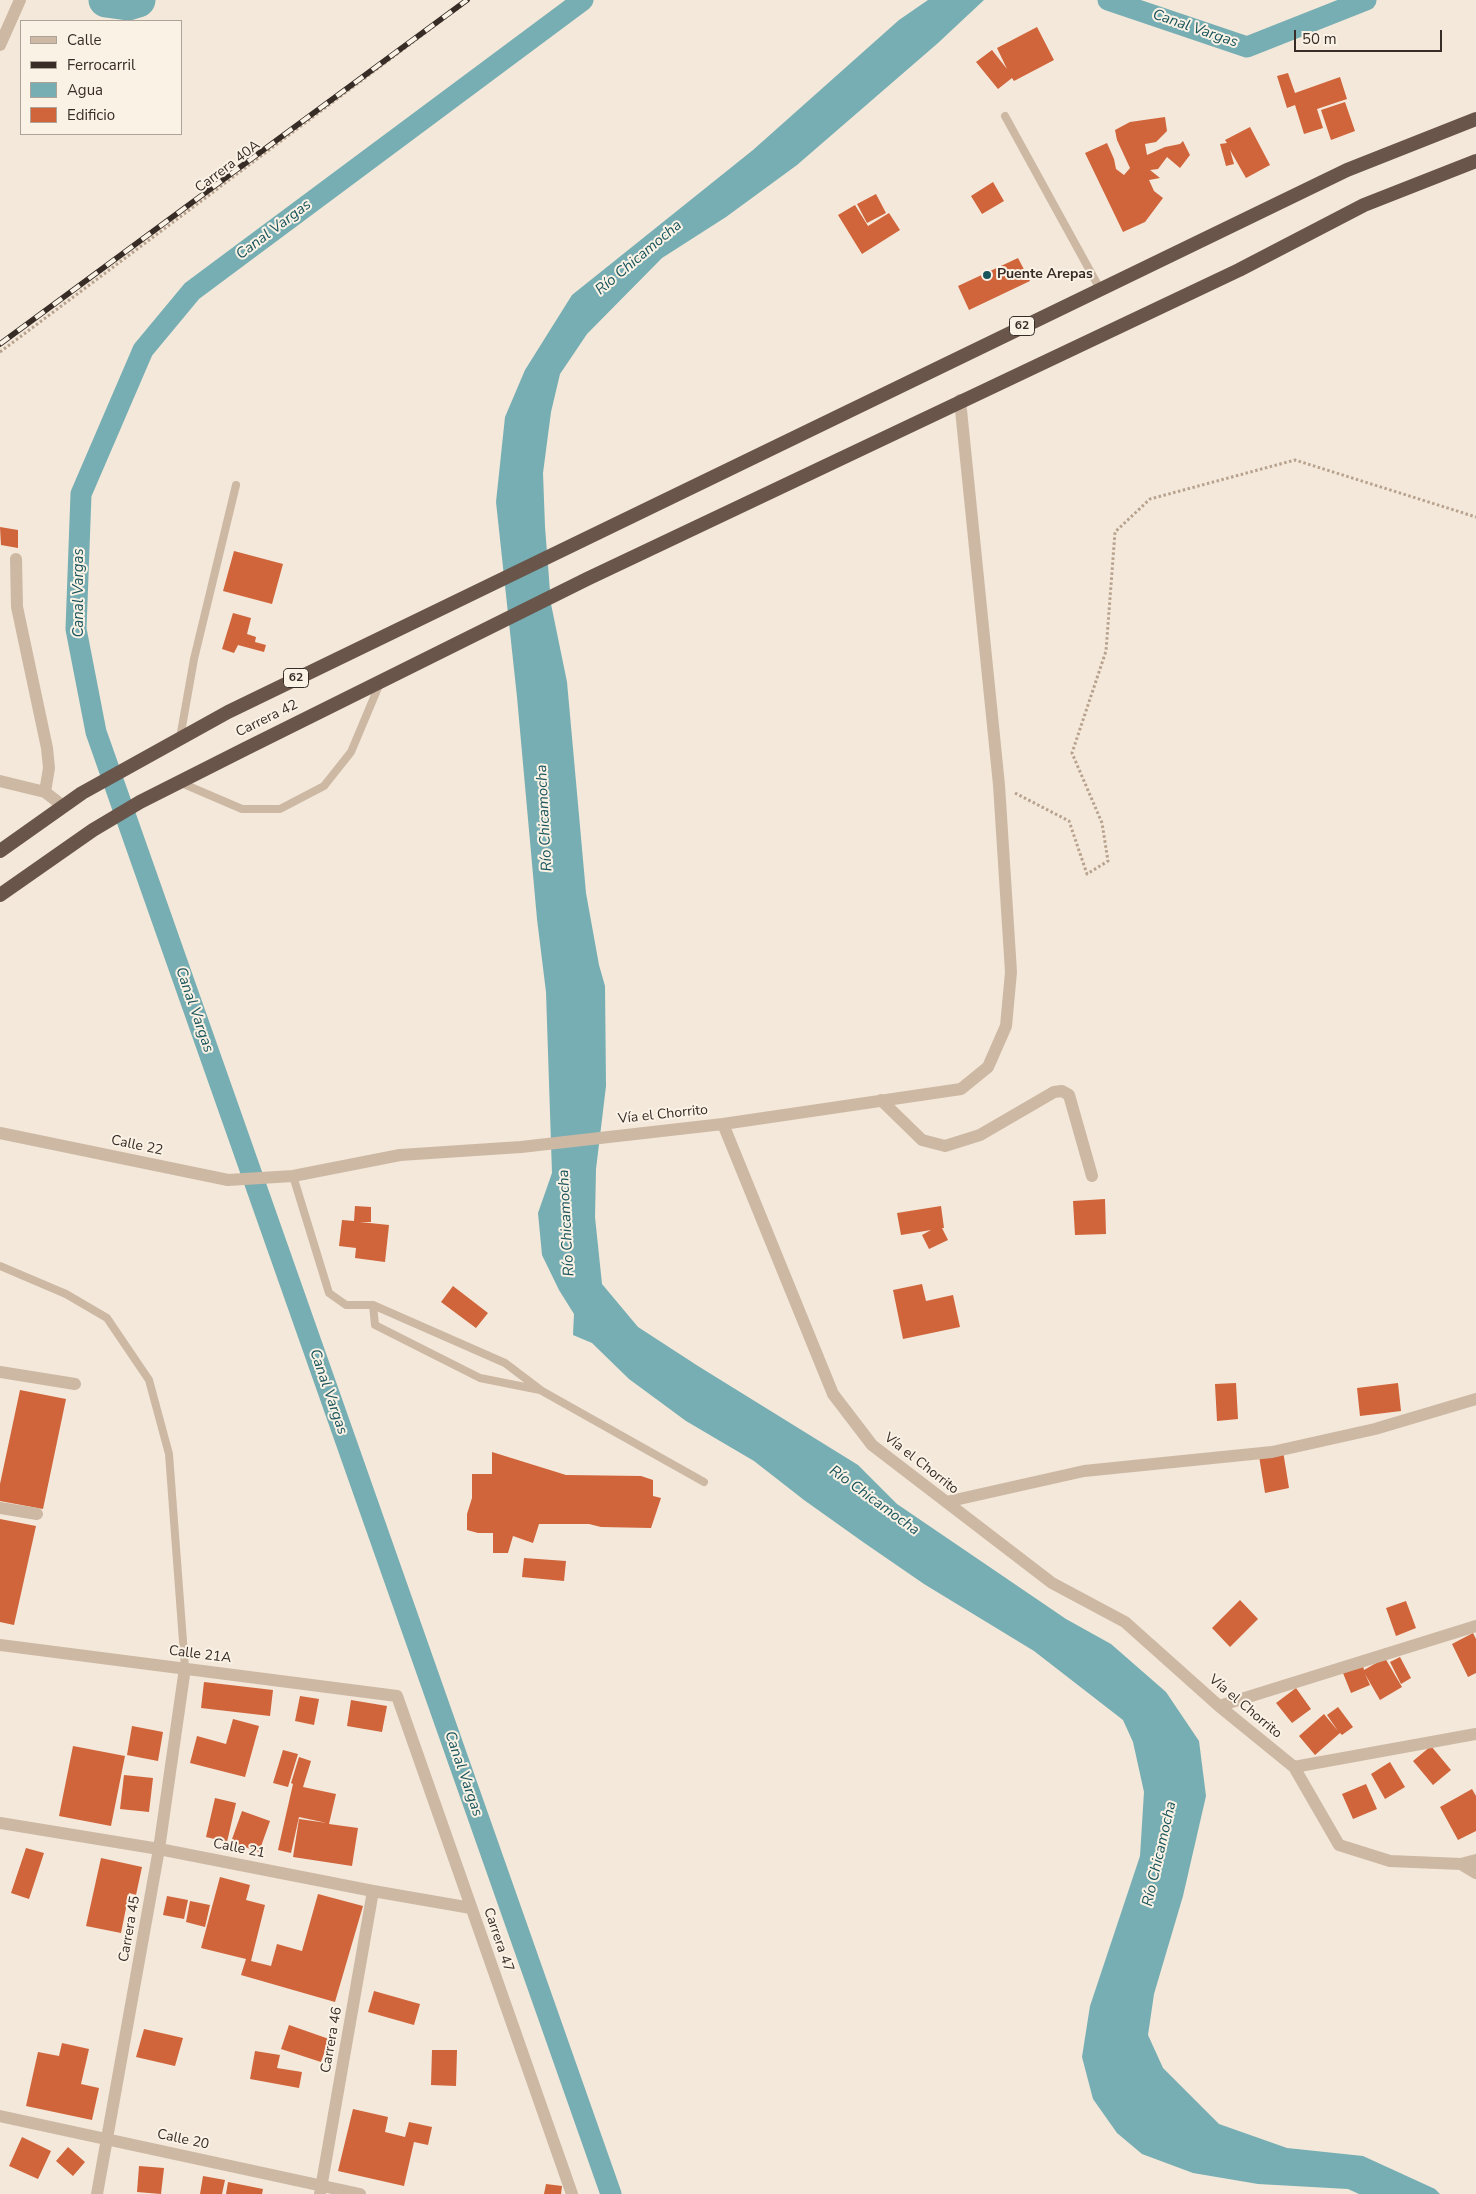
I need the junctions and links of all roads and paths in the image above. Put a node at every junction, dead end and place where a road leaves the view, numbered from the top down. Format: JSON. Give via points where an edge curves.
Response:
{"nodes":[{"id":1,"x":20,"y":0,"type":"edge"},
{"id":2,"x":469,"y":0,"type":"edge"},
{"id":3,"x":0,"y":45,"type":"edge"},
{"id":4,"x":1005,"y":116,"type":"dead end"},
{"id":5,"x":1476,"y":118,"type":"edge"},
{"id":6,"x":1476,"y":161,"type":"edge"},
{"id":7,"x":1100,"y":289,"type":"junction"},
{"id":8,"x":0,"y":352,"type":"edge"},
{"id":9,"x":960,"y":400,"type":"junction"},
{"id":10,"x":236,"y":485,"type":"dead end"},
{"id":11,"x":1476,"y":517,"type":"edge"},
{"id":12,"x":16,"y":559,"type":"dead end"},
{"id":13,"x":380,"y":683,"type":"junction"},
{"id":14,"x":180,"y":738,"type":"junction"},
{"id":15,"x":0,"y":781,"type":"edge"},
{"id":16,"x":178,"y":782,"type":"junction"},
{"id":17,"x":998,"y":785,"type":"junction"},
{"id":18,"x":45,"y":792,"type":"junction"},
{"id":19,"x":63,"y":806,"type":"junction"},
{"id":20,"x":0,"y":850,"type":"edge"},
{"id":21,"x":0,"y":895,"type":"edge"},
{"id":22,"x":880,"y":1100,"type":"junction"},
{"id":23,"x":723,"y":1124,"type":"junction"},
{"id":24,"x":0,"y":1133,"type":"edge"},
{"id":25,"x":293,"y":1176,"type":"junction"},
{"id":26,"x":1092,"y":1176,"type":"dead end"},
{"id":27,"x":269,"y":1178,"type":"joint"},
{"id":28,"x":0,"y":1266,"type":"edge"},
{"id":29,"x":373,"y":1305,"type":"junction"},
{"id":30,"x":0,"y":1372,"type":"edge"},
{"id":31,"x":75,"y":1384,"type":"dead end"},
{"id":32,"x":542,"y":1391,"type":"junction"},
{"id":33,"x":1476,"y":1400,"type":"edge"},
{"id":34,"x":704,"y":1482,"type":"dead end"},
{"id":35,"x":946,"y":1502,"type":"junction"},
{"id":36,"x":0,"y":1508,"type":"edge"},
{"id":37,"x":37,"y":1514,"type":"dead end"},
{"id":38,"x":1476,"y":1626,"type":"edge"},
{"id":39,"x":0,"y":1645,"type":"edge"},
{"id":40,"x":185,"y":1668,"type":"junction"},
{"id":41,"x":397,"y":1696,"type":"joint"},
{"id":42,"x":1219,"y":1706,"type":"junction"},
{"id":43,"x":1476,"y":1734,"type":"edge"},
{"id":44,"x":1294,"y":1767,"type":"junction"},
{"id":45,"x":0,"y":1824,"type":"edge"},
{"id":46,"x":159,"y":1849,"type":"junction"},
{"id":47,"x":1476,"y":1860,"type":"edge"},
{"id":48,"x":1461,"y":1864,"type":"junction"},
{"id":49,"x":1476,"y":1873,"type":"edge"},
{"id":50,"x":373,"y":1891,"type":"junction"},
{"id":51,"x":471,"y":1908,"type":"junction"},
{"id":52,"x":0,"y":2116,"type":"edge"},
{"id":53,"x":108,"y":2138,"type":"junction"},
{"id":54,"x":321,"y":2190,"type":"edge"},
{"id":55,"x":97,"y":2194,"type":"edge"},
{"id":56,"x":360,"y":2194,"type":"edge"},
{"id":57,"x":572,"y":2194,"type":"edge"}],
"edges":[{"from":1,"to":3,"type":"street"},
{"from":2,"to":8,"type":"path","name":"Carrera 40A"},
{"from":4,"to":7,"type":"lane"},
{"from":5,"to":7,"type":"highway","number":"62","via":[[1347,170]]},
{"from":6,"to":9,"type":"highway","name":"Carrera 42","via":[[1364,205],[1025,373]]},
{"from":7,"to":14,"type":"highway","name":"Carrera 42","number":"62","via":[[467,595]]},
{"from":9,"to":13,"type":"highway","name":"Carrera 42"},
{"from":9,"to":17,"type":"street"},
{"from":10,"to":14,"type":"lane","via":[[194,659]]},
{"from":11,"to":17,"type":"path","via":[[1294,460],[1150,499],[1115,532],[1106,651],[1072,753],[1102,824],[1108,861],[1087,874],[1069,821]]},
{"from":12,"to":18,"type":"street","via":[[17,607],[47,748],[49,768]]},
{"from":13,"to":16,"type":"highway","name":"Carrera 42"},
{"from":13,"to":16,"type":"lane","via":[[351,752],[324,786],[280,809],[242,809]]},
{"from":14,"to":19,"type":"highway","name":"Carrera 42","number":"62"},
{"from":15,"to":18,"type":"street"},
{"from":16,"to":21,"type":"highway","name":"Carrera 42","via":[[93,830]]},
{"from":17,"to":22,"type":"street","via":[[1011,972],[1006,1026],[988,1067],[961,1089]]},
{"from":18,"to":19,"type":"street"},
{"from":19,"to":20,"type":"highway","name":"Carrera 42","number":"62"},
{"from":22,"to":23,"type":"street"},
{"from":22,"to":26,"type":"street","via":[[922,1140],[945,1146],[980,1134],[1054,1092],[1062,1091],[1069,1095]]},
{"from":23,"to":25,"type":"street","name":"Vía el Chorrito","via":[[521,1147],[400,1155]]},
{"from":23,"to":35,"type":"street","name":"Vía el Chorrito","via":[[833,1394],[872,1445]]},
{"from":24,"to":27,"type":"street","name":"Calle 22","via":[[228,1180]]},
{"from":25,"to":27,"type":"street","name":"Vía el Chorrito"},
{"from":25,"to":29,"type":"lane","via":[[330,1293],[346,1305]]},
{"from":28,"to":40,"type":"lane","via":[[66,1294],[107,1318],[148,1380],[169,1454]]},
{"from":29,"to":32,"type":"lane","via":[[505,1363]]},
{"from":29,"to":32,"type":"lane","via":[[375,1325],[480,1378]]},
{"from":30,"to":31,"type":"street"},
{"from":32,"to":34,"type":"lane"},
{"from":33,"to":35,"type":"street","via":[[1375,1429],[1272,1452],[1084,1471]]},
{"from":35,"to":42,"type":"street","name":"Vía el Chorrito","via":[[1052,1583],[1125,1622]]},
{"from":36,"to":37,"type":"street"},
{"from":38,"to":42,"type":"street"},
{"from":39,"to":40,"type":"street","name":"Calle 21A"},
{"from":40,"to":41,"type":"street","name":"Calle 21A"},
{"from":40,"to":46,"type":"street","name":"Carrera 45"},
{"from":41,"to":51,"type":"street","name":"Carrera 47"},
{"from":42,"to":44,"type":"street","name":"Vía el Chorrito"},
{"from":43,"to":44,"type":"street"},
{"from":44,"to":48,"type":"street","name":"Vía el Chorrito","via":[[1339,1845],[1390,1861]]},
{"from":45,"to":46,"type":"street","name":"Calle 21"},
{"from":46,"to":50,"type":"street","name":"Calle 21"},
{"from":46,"to":53,"type":"street","name":"Carrera 45"},
{"from":47,"to":48,"type":"street"},
{"from":48,"to":49,"type":"street","name":"Vía el Chorrito"},
{"from":50,"to":51,"type":"street","name":"Calle 21"},
{"from":50,"to":54,"type":"street","name":"Carrera 46"},
{"from":51,"to":57,"type":"street","name":"Carrera 47"},
{"from":52,"to":53,"type":"street","name":"Calle 20"},
{"from":53,"to":54,"type":"street","name":"Calle 20"},
{"from":53,"to":55,"type":"street","name":"Carrera 45"},
{"from":54,"to":56,"type":"street","name":"Calle 20"}]}
